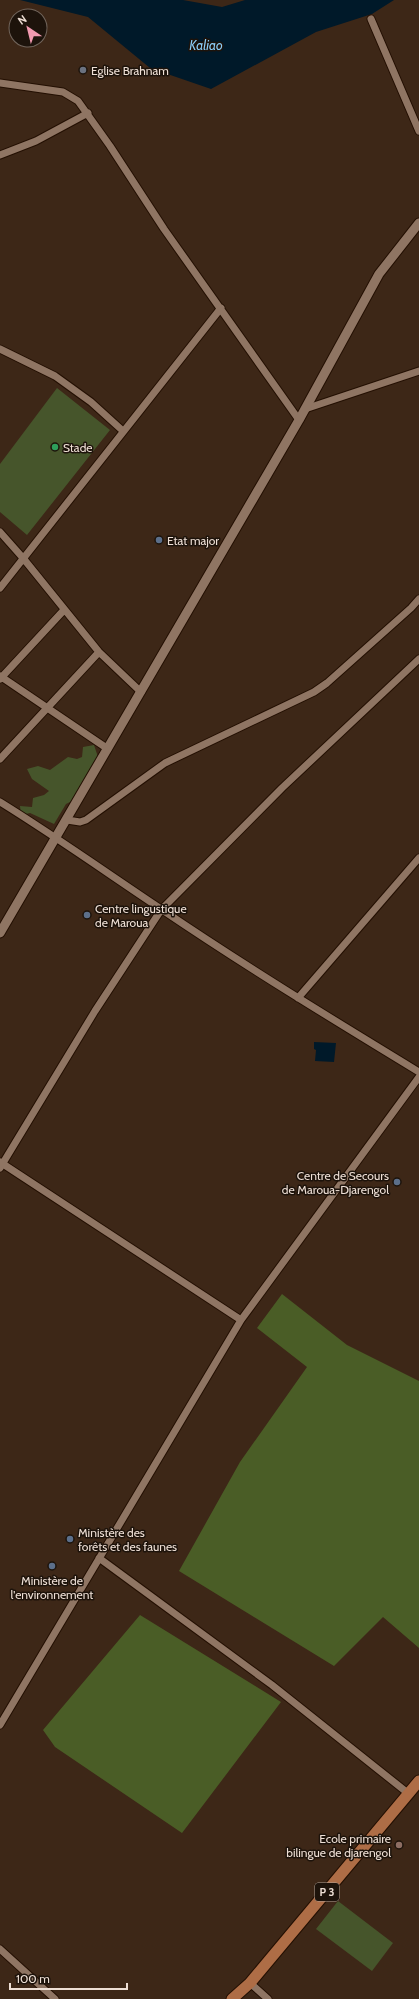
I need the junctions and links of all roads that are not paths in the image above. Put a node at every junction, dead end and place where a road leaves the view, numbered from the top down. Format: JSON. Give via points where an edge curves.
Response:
{"nodes":[{"id":1,"x":371,"y":19,"type":"dead end"},
{"id":2,"x":0,"y":83,"type":"edge"},
{"id":3,"x":88,"y":114,"type":"junction"},
{"id":4,"x":419,"y":131,"type":"edge"},
{"id":5,"x":0,"y":155,"type":"edge"},
{"id":6,"x":419,"y":223,"type":"edge"},
{"id":7,"x":221,"y":308,"type":"junction"},
{"id":8,"x":0,"y":349,"type":"edge"},
{"id":9,"x":419,"y":371,"type":"edge"},
{"id":10,"x":305,"y":409,"type":"junction"},
{"id":11,"x":299,"y":420,"type":"junction"},
{"id":12,"x":123,"y":431,"type":"junction"},
{"id":13,"x":0,"y":532,"type":"edge"},
{"id":14,"x":23,"y":558,"type":"junction"},
{"id":15,"x":0,"y":588,"type":"edge"},
{"id":16,"x":419,"y":599,"type":"edge"},
{"id":17,"x":64,"y":610,"type":"junction"},
{"id":18,"x":99,"y":652,"type":"junction"},
{"id":19,"x":419,"y":659,"type":"edge"},
{"id":20,"x":1,"y":677,"type":"edge"},
{"id":21,"x":141,"y":692,"type":"junction"},
{"id":22,"x":47,"y":706,"type":"junction"},
{"id":23,"x":108,"y":749,"type":"junction"},
{"id":24,"x":0,"y":758,"type":"edge"},
{"id":25,"x":0,"y":802,"type":"edge"},
{"id":26,"x":67,"y":820,"type":"junction"},
{"id":27,"x":57,"y":837,"type":"junction"},
{"id":28,"x":419,"y":858,"type":"edge"},
{"id":29,"x":161,"y":910,"type":"junction"},
{"id":30,"x":0,"y":933,"type":"edge"},
{"id":31,"x":298,"y":998,"type":"junction"},
{"id":32,"x":419,"y":1072,"type":"edge"},
{"id":33,"x":419,"y":1077,"type":"edge"},
{"id":34,"x":1,"y":1164,"type":"edge"},
{"id":35,"x":241,"y":1320,"type":"junction"},
{"id":36,"x":99,"y":1558,"type":"junction"},
{"id":37,"x":0,"y":1726,"type":"edge"},
{"id":38,"x":419,"y":1781,"type":"edge"},
{"id":39,"x":409,"y":1794,"type":"junction"},
{"id":40,"x":0,"y":1949,"type":"edge"},
{"id":41,"x":250,"y":1983,"type":"junction"},
{"id":42,"x":55,"y":1999,"type":"edge"},
{"id":43,"x":232,"y":1999,"type":"edge"},
{"id":44,"x":268,"y":1999,"type":"edge"}],
"edges":[{"from":1,"to":4,"type":"street"},
{"from":2,"to":3,"type":"street","via":[[63,92],[78,101]]},
{"from":3,"to":5,"type":"street","via":[[48,135]]},
{"from":3,"to":7,"type":"street","via":[[164,229]]},
{"from":6,"to":10,"type":"street","via":[[379,274]]},
{"from":7,"to":11,"type":"street"},
{"from":7,"to":12,"type":"street"},
{"from":8,"to":12,"type":"street","via":[[55,376],[91,402]]},
{"from":9,"to":10,"type":"street"},
{"from":10,"to":11,"type":"street"},
{"from":11,"to":21,"type":"street"},
{"from":12,"to":14,"type":"street"},
{"from":13,"to":14,"type":"street"},
{"from":14,"to":15,"type":"street"},
{"from":14,"to":17,"type":"street"},
{"from":16,"to":26,"type":"street","via":[[314,692],[165,763],[86,820]]},
{"from":17,"to":18,"type":"street"},
{"from":17,"to":20,"type":"street"},
{"from":18,"to":21,"type":"street"},
{"from":18,"to":22,"type":"street"},
{"from":19,"to":29,"type":"street","via":[[282,788]]},
{"from":20,"to":22,"type":"street"},
{"from":21,"to":23,"type":"street"},
{"from":22,"to":23,"type":"street"},
{"from":22,"to":24,"type":"street"},
{"from":23,"to":26,"type":"street"},
{"from":25,"to":27,"type":"street"},
{"from":26,"to":27,"type":"street"},
{"from":27,"to":29,"type":"street"},
{"from":27,"to":30,"type":"street"},
{"from":28,"to":31,"type":"street"},
{"from":29,"to":31,"type":"street"},
{"from":29,"to":34,"type":"street","via":[[95,1011]]},
{"from":31,"to":32,"type":"street"},
{"from":33,"to":35,"type":"street"},
{"from":34,"to":35,"type":"street"},
{"from":35,"to":36,"type":"street"},
{"from":36,"to":37,"type":"street"},
{"from":36,"to":39,"type":"street","via":[[272,1685]]},
{"from":38,"to":39,"type":"main road","number":"P 3"},
{"from":39,"to":41,"type":"main road","number":"P 3"},
{"from":40,"to":42,"type":"street"},
{"from":41,"to":43,"type":"main road","number":"P 3"},
{"from":41,"to":44,"type":"street"}]}
